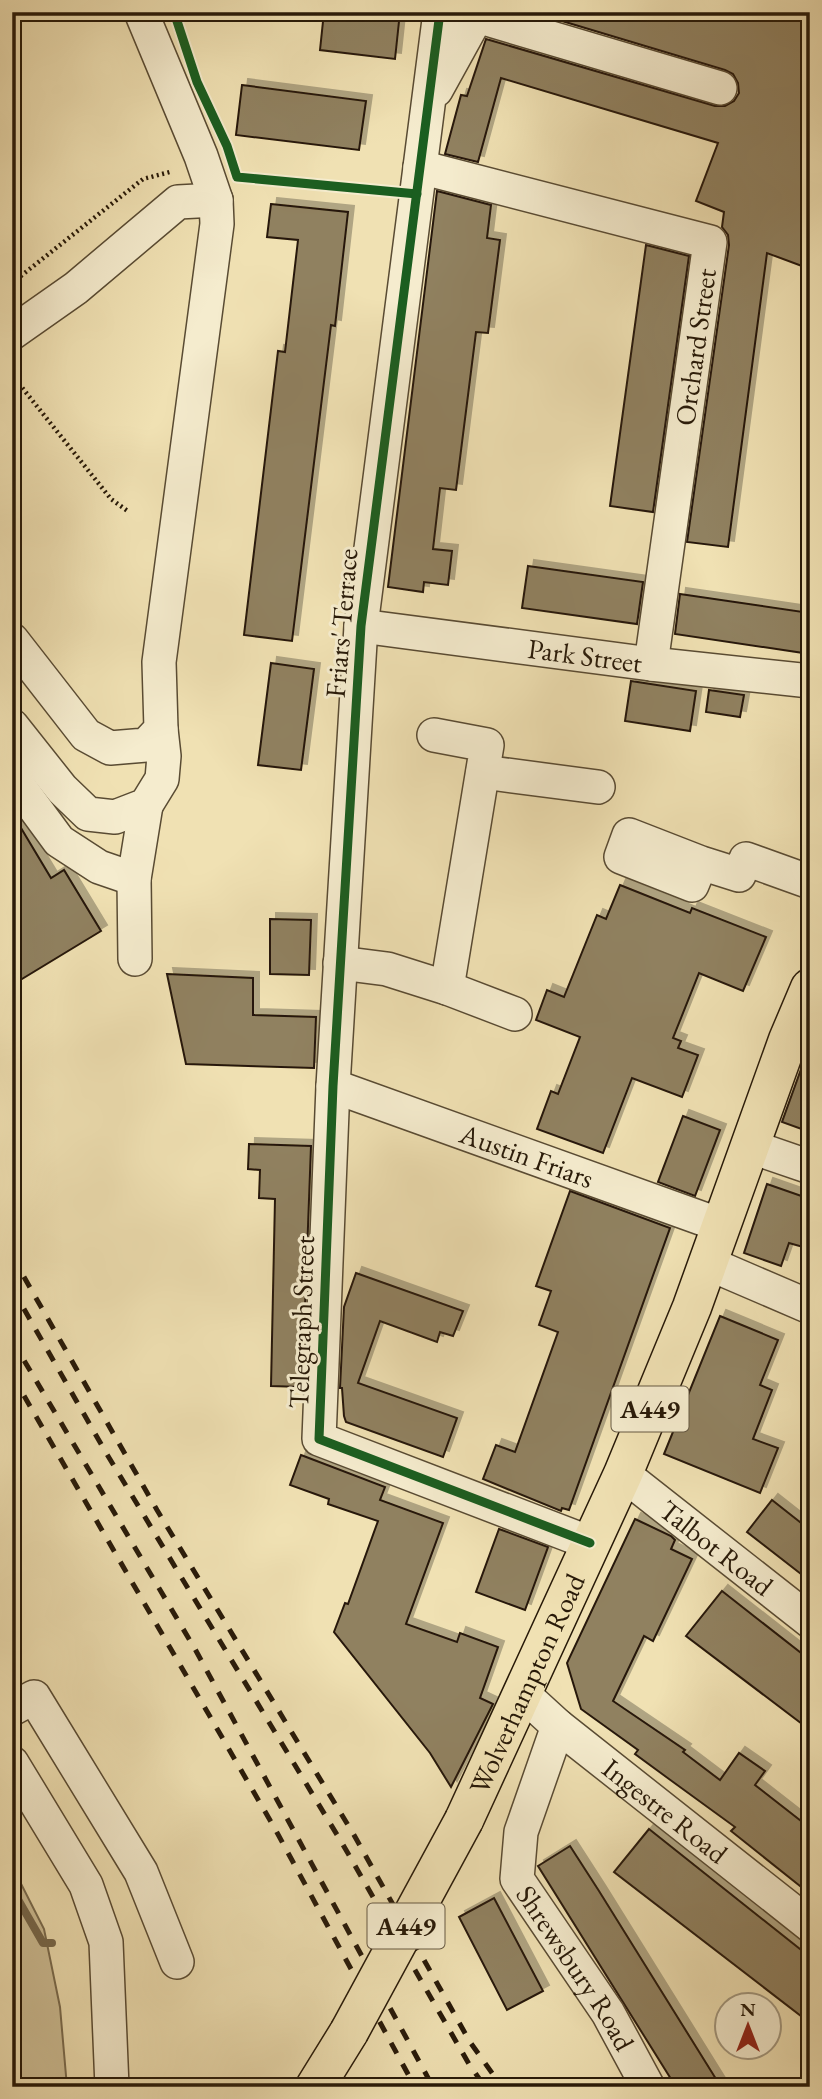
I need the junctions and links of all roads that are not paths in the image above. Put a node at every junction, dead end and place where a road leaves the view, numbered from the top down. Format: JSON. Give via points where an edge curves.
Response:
{"nodes":[{"id":1,"x":141,"y":12,"type":"edge"},
{"id":2,"x":440,"y":12,"type":"edge"},
{"id":3,"x":478,"y":14,"type":"edge"},
{"id":4,"x":720,"y":88,"type":"dead end"},
{"id":5,"x":428,"y":104,"type":"junction"},
{"id":6,"x":420,"y":167,"type":"junction"},
{"id":7,"x":216,"y":200,"type":"junction"},
{"id":8,"x":16,"y":321,"type":"edge"},
{"id":9,"x":361,"y":626,"type":"junction"},
{"id":10,"x":12,"y":640,"type":"edge"},
{"id":11,"x":651,"y":664,"type":"junction"},
{"id":12,"x":810,"y":681,"type":"edge"},
{"id":13,"x":12,"y":726,"type":"edge"},
{"id":14,"x":162,"y":729,"type":"junction"},
{"id":15,"x":435,"y":735,"type":"dead end"},
{"id":16,"x":483,"y":772,"type":"junction"},
{"id":17,"x":12,"y":777,"type":"edge"},
{"id":18,"x":598,"y":787,"type":"dead end"},
{"id":19,"x":146,"y":805,"type":"junction"},
{"id":20,"x":701,"y":863,"type":"dead end"},
{"id":21,"x":134,"y":879,"type":"junction"},
{"id":22,"x":810,"y":882,"type":"edge"},
{"id":23,"x":135,"y":959,"type":"dead end"},
{"id":24,"x":340,"y":963,"type":"junction"},
{"id":25,"x":447,"y":988,"type":"junction"},
{"id":26,"x":810,"y":988,"type":"edge"},
{"id":27,"x":515,"y":1014,"type":"dead end"},
{"id":28,"x":333,"y":1086,"type":"junction"},
{"id":29,"x":749,"y":1146,"type":"junction"},
{"id":30,"x":810,"y":1167,"type":"edge"},
{"id":31,"x":723,"y":1226,"type":"junction"},
{"id":32,"x":710,"y":1264,"type":"junction"},
{"id":33,"x":810,"y":1307,"type":"edge"},
{"id":34,"x":623,"y":1474,"type":"junction"},
{"id":35,"x":590,"y":1543,"type":"junction"},
{"id":36,"x":810,"y":1621,"type":"edge"},
{"id":37,"x":523,"y":1694,"type":"junction"},
{"id":38,"x":12,"y":1709,"type":"edge"},
{"id":39,"x":558,"y":1726,"type":"junction"},
{"id":40,"x":12,"y":1762,"type":"edge"},
{"id":41,"x":810,"y":1925,"type":"edge"},
{"id":42,"x":177,"y":1962,"type":"dead end"},
{"id":43,"x":112,"y":2087,"type":"edge"},
{"id":44,"x":315,"y":2087,"type":"edge"},
{"id":45,"x":648,"y":2087,"type":"edge"}],
"edges":[{"from":1,"to":7,"type":"street"},
{"from":2,"to":5,"type":"street","name":"Friars' Terrace"},
{"from":3,"to":4,"type":"street"},
{"from":3,"to":5,"type":"street"},
{"from":5,"to":6,"type":"street","name":"Friars' Terrace"},
{"from":6,"to":9,"type":"street","name":"Friars' Terrace"},
{"from":6,"to":11,"type":"street","name":"Orchard Street","via":[[710,242]]},
{"from":7,"to":8,"type":"street","via":[[178,202],[76,288]]},
{"from":7,"to":14,"type":"street","via":[[217,225],[159,662]]},
{"from":9,"to":11,"type":"street","name":"Park Street"},
{"from":9,"to":24,"type":"street","name":"Friars' Terrace"},
{"from":10,"to":14,"type":"street","via":[[86,735],[110,748],[146,745]]},
{"from":11,"to":12,"type":"street","name":"Park Street"},
{"from":13,"to":19,"type":"street","via":[[88,814],[115,817]]},
{"from":14,"to":19,"type":"street","via":[[162,779]]},
{"from":15,"to":16,"type":"street","via":[[487,745]]},
{"from":16,"to":18,"type":"street"},
{"from":16,"to":25,"type":"street"},
{"from":17,"to":21,"type":"street","via":[[59,841],[99,867]]},
{"from":19,"to":21,"type":"street"},
{"from":20,"to":22,"type":"street","via":[[739,875],[746,859]]},
{"from":21,"to":23,"type":"street"},
{"from":24,"to":25,"type":"street","via":[[387,969]]},
{"from":24,"to":28,"type":"street","name":"Friars' Terrace"},
{"from":25,"to":27,"type":"street"},
{"from":26,"to":29,"type":"highway","name":"Wolverhampton Road","number":"A449"},
{"from":28,"to":31,"type":"street","name":"Austin Friars"},
{"from":28,"to":35,"type":"street","name":"Telegraph Street","via":[[319,1439]]},
{"from":29,"to":30,"type":"street"},
{"from":29,"to":31,"type":"highway","name":"Wolverhampton Road","number":"A449"},
{"from":31,"to":32,"type":"highway","name":"Wolverhampton Road","number":"A449"},
{"from":32,"to":33,"type":"street"},
{"from":32,"to":34,"type":"highway","name":"Wolverhampton Road","number":"A449"},
{"from":34,"to":35,"type":"highway","name":"Wolverhampton Road","number":"A449"},
{"from":34,"to":36,"type":"street","name":"Talbot Road"},
{"from":35,"to":37,"type":"highway","name":"Wolverhampton Road","number":"A449"},
{"from":37,"to":39,"type":"street","name":"Ingestre Road"},
{"from":37,"to":44,"type":"highway","name":"Wolverhampton Road","number":"A449","bridge":true,"via":[[464,1820]]},
{"from":38,"to":42,"type":"street","via":[[34,1697],[141,1872]]},
{"from":39,"to":41,"type":"street","name":"Ingestre Road"},
{"from":39,"to":45,"type":"street","name":"Shrewsbury Road","via":[[521,1832],[517,1879],[608,2013]]},
{"from":40,"to":43,"type":"street","via":[[86,1885],[106,1942]]}]}
